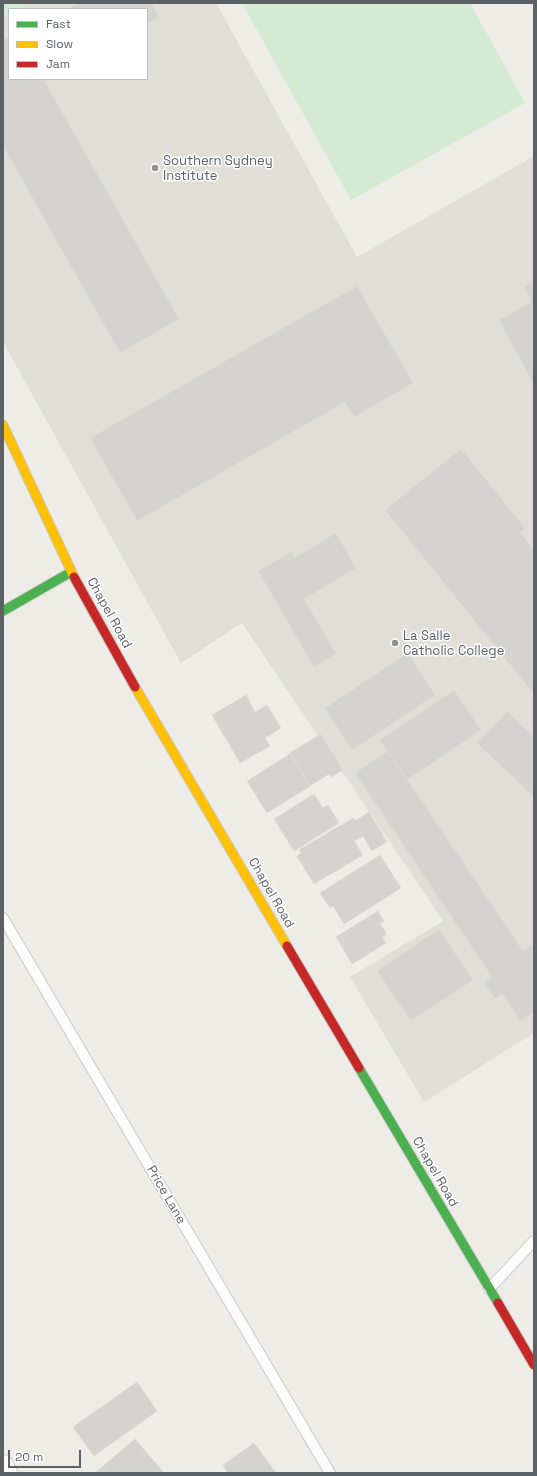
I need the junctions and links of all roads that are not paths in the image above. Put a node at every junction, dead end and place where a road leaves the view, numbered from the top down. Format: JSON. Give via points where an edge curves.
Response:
{"nodes":[{"id":1,"x":3,"y":425,"type":"edge"},
{"id":2,"x":71,"y":572,"type":"junction"},
{"id":3,"x":3,"y":611,"type":"edge"},
{"id":4,"x":3,"y":918,"type":"edge"},
{"id":5,"x":534,"y":1241,"type":"edge"},
{"id":6,"x":489,"y":1289,"type":"junction"},
{"id":7,"x":534,"y":1365,"type":"edge"},
{"id":8,"x":3,"y":1465,"type":"edge"},
{"id":9,"x":7,"y":1473,"type":"edge"},
{"id":10,"x":330,"y":1473,"type":"edge"}],
"edges":[{"from":1,"to":2,"type":"main road","name":"Chapel Road"},
{"from":2,"to":3,"type":"main road"},
{"from":2,"to":6,"type":"main road","name":"Chapel Road","via":[[126,672]]},
{"from":4,"to":10,"type":"lane","name":"Price Lane"},
{"from":5,"to":6,"type":"lane"},
{"from":6,"to":7,"type":"main road","name":"Chapel Road"},
{"from":8,"to":9,"type":"street"}]}
